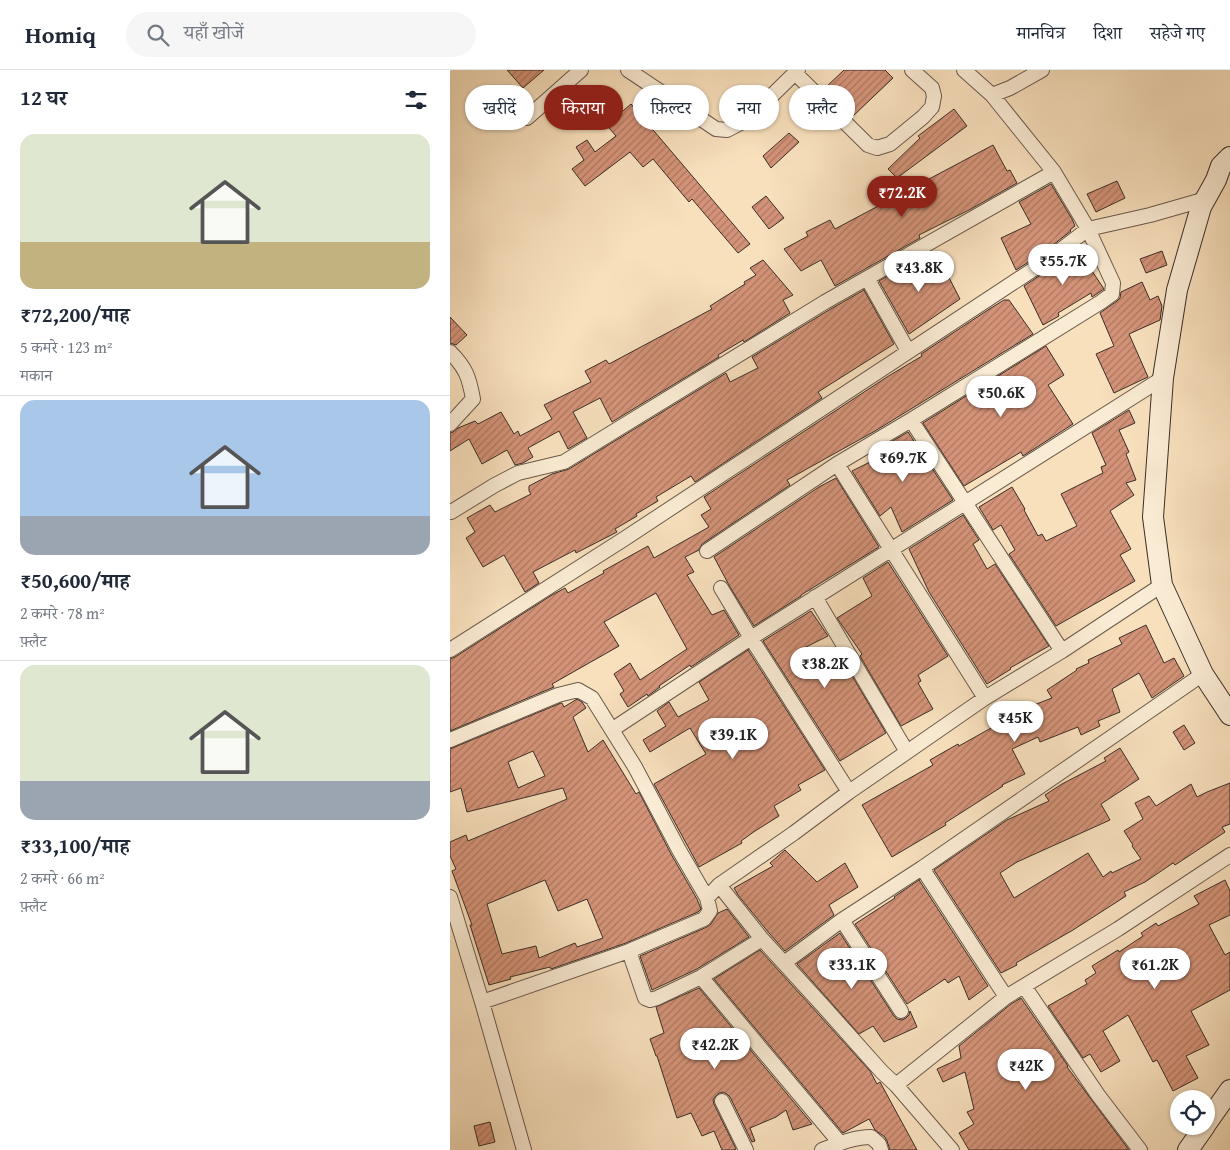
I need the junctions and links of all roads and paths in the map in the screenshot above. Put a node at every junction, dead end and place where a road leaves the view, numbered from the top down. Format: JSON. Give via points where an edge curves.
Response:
{"nodes":[{"id":1,"x":581,"y":70,"type":"edge"},
{"id":2,"x":628,"y":70,"type":"edge"},
{"id":3,"x":912,"y":70,"type":"edge"},
{"id":4,"x":964,"y":70,"type":"edge"},
{"id":5,"x":1042,"y":70,"type":"edge"},
{"id":6,"x":797,"y":71,"type":"edge"},
{"id":7,"x":992,"y":95,"type":"junction"},
{"id":8,"x":534,"y":112,"type":"edge"},
{"id":9,"x":1230,"y":157,"type":"edge"},
{"id":10,"x":1054,"y":172,"type":"junction"},
{"id":11,"x":1223,"y":179,"type":"edge"},
{"id":12,"x":1206,"y":199,"type":"junction"},
{"id":13,"x":1088,"y":229,"type":"junction"},
{"id":14,"x":867,"y":278,"type":"junction"},
{"id":15,"x":908,"y":351,"type":"junction"},
{"id":16,"x":450,"y":352,"type":"edge"},
{"id":17,"x":1163,"y":378,"type":"junction"},
{"id":18,"x":911,"y":420,"type":"junction"},
{"id":19,"x":450,"y":424,"type":"edge"},
{"id":20,"x":837,"y":464,"type":"junction"},
{"id":21,"x":965,"y":503,"type":"junction"},
{"id":22,"x":451,"y":512,"type":"edge"},
{"id":23,"x":891,"y":550,"type":"junction"},
{"id":24,"x":707,"y":551,"type":"dead end"},
{"id":25,"x":1162,"y":585,"type":"junction"},
{"id":26,"x":721,"y":588,"type":"dead end"},
{"id":27,"x":815,"y":597,"type":"junction"},
{"id":28,"x":751,"y":638,"type":"junction"},
{"id":29,"x":450,"y":650,"type":"edge"},
{"id":30,"x":1062,"y":651,"type":"junction"},
{"id":31,"x":1203,"y":674,"type":"junction"},
{"id":32,"x":986,"y":698,"type":"junction"},
{"id":33,"x":1230,"y":715,"type":"edge"},
{"id":34,"x":612,"y":730,"type":"junction"},
{"id":35,"x":450,"y":740,"type":"edge"},
{"id":36,"x":907,"y":752,"type":"junction"},
{"id":37,"x":849,"y":792,"type":"junction"},
{"id":38,"x":1230,"y":856,"type":"edge"},
{"id":39,"x":922,"y":868,"type":"junction"},
{"id":40,"x":719,"y":885,"type":"junction"},
{"id":41,"x":707,"y":898,"type":"junction"},
{"id":42,"x":450,"y":901,"type":"edge"},
{"id":43,"x":842,"y":920,"type":"junction"},
{"id":44,"x":762,"y":939,"type":"junction"},
{"id":45,"x":629,"y":952,"type":"junction"},
{"id":46,"x":784,"y":963,"type":"junction"},
{"id":47,"x":701,"y":977,"type":"junction"},
{"id":48,"x":1024,"y":986,"type":"junction"},
{"id":49,"x":1006,"y":997,"type":"junction"},
{"id":50,"x":482,"y":1002,"type":"junction"},
{"id":51,"x":901,"y":1010,"type":"dead end"},
{"id":52,"x":896,"y":1085,"type":"junction"},
{"id":53,"x":1230,"y":1090,"type":"edge"},
{"id":54,"x":722,"y":1101,"type":"dead end"},
{"id":55,"x":1215,"y":1112,"type":"edge"},
{"id":56,"x":1199,"y":1135,"type":"edge"},
{"id":57,"x":840,"y":1143,"type":"junction"},
{"id":58,"x":524,"y":1150,"type":"edge"},
{"id":59,"x":746,"y":1150,"type":"edge"},
{"id":60,"x":822,"y":1150,"type":"edge"},
{"id":61,"x":881,"y":1150,"type":"edge"},
{"id":62,"x":952,"y":1150,"type":"edge"},
{"id":63,"x":1140,"y":1150,"type":"edge"},
{"id":64,"x":1188,"y":1150,"type":"edge"}],
"edges":[{"from":1,"to":8,"type":"street"},
{"from":2,"to":6,"type":"street","via":[[716,129],[726,130],[748,119]]},
{"from":3,"to":6,"type":"street","via":[[932,88],[932,107],[890,144],[877,148],[868,145]]},
{"from":4,"to":7,"type":"street"},
{"from":5,"to":7,"type":"street"},
{"from":7,"to":10,"type":"street"},
{"from":9,"to":11,"type":"street","via":[[1221,166]]},
{"from":10,"to":13,"type":"street"},
{"from":10,"to":14,"type":"street"},
{"from":11,"to":12,"type":"street"},
{"from":12,"to":13,"type":"street"},
{"from":12,"to":17,"type":"street","via":[[1177,290]]},
{"from":13,"to":15,"type":"street","via":[[1046,261]]},
{"from":13,"to":18,"type":"street","via":[[1113,283],[1112,294]]},
{"from":14,"to":15,"type":"street"},
{"from":14,"to":22,"type":"street","via":[[564,462],[518,473]]},
{"from":15,"to":29,"type":"street"},
{"from":16,"to":19,"type":"street","via":[[470,379],[473,399]]},
{"from":17,"to":21,"type":"street"},
{"from":17,"to":25,"type":"street","via":[[1153,517]]},
{"from":18,"to":20,"type":"street"},
{"from":18,"to":21,"type":"street"},
{"from":20,"to":23,"type":"street"},
{"from":20,"to":24,"type":"street"},
{"from":21,"to":23,"type":"street"},
{"from":21,"to":30,"type":"street"},
{"from":23,"to":27,"type":"street"},
{"from":23,"to":32,"type":"street"},
{"from":25,"to":30,"type":"street"},
{"from":25,"to":31,"type":"street"},
{"from":26,"to":28,"type":"street"},
{"from":27,"to":28,"type":"street"},
{"from":27,"to":36,"type":"street"},
{"from":28,"to":34,"type":"street"},
{"from":28,"to":37,"type":"street"},
{"from":30,"to":32,"type":"street"},
{"from":31,"to":33,"type":"street"},
{"from":31,"to":39,"type":"street"},
{"from":32,"to":36,"type":"street"},
{"from":34,"to":35,"type":"street","via":[[592,698],[578,690],[558,695]]},
{"from":34,"to":41,"type":"street"},
{"from":36,"to":37,"type":"street"},
{"from":37,"to":40,"type":"street"},
{"from":38,"to":48,"type":"street"},
{"from":39,"to":43,"type":"street"},
{"from":39,"to":49,"type":"street"},
{"from":40,"to":41,"type":"street"},
{"from":40,"to":44,"type":"street"},
{"from":41,"to":45,"type":"street","via":[[710,912],[704,919]]},
{"from":42,"to":50,"type":"street"},
{"from":43,"to":46,"type":"street"},
{"from":43,"to":51,"type":"street"},
{"from":44,"to":46,"type":"street"},
{"from":44,"to":47,"type":"street"},
{"from":45,"to":47,"type":"street","via":[[645,998],[650,1000]]},
{"from":45,"to":50,"type":"street"},
{"from":46,"to":52,"type":"street"},
{"from":47,"to":57,"type":"street"},
{"from":48,"to":49,"type":"street"},
{"from":48,"to":63,"type":"street","via":[[1098,1095]]},
{"from":49,"to":52,"type":"street"},
{"from":50,"to":58,"type":"street"},
{"from":52,"to":62,"type":"street"},
{"from":53,"to":55,"type":"street"},
{"from":54,"to":59,"type":"street"},
{"from":56,"to":64,"type":"street"},
{"from":57,"to":60,"type":"street"},
{"from":57,"to":61,"type":"street","via":[[871,1137]]}]}
